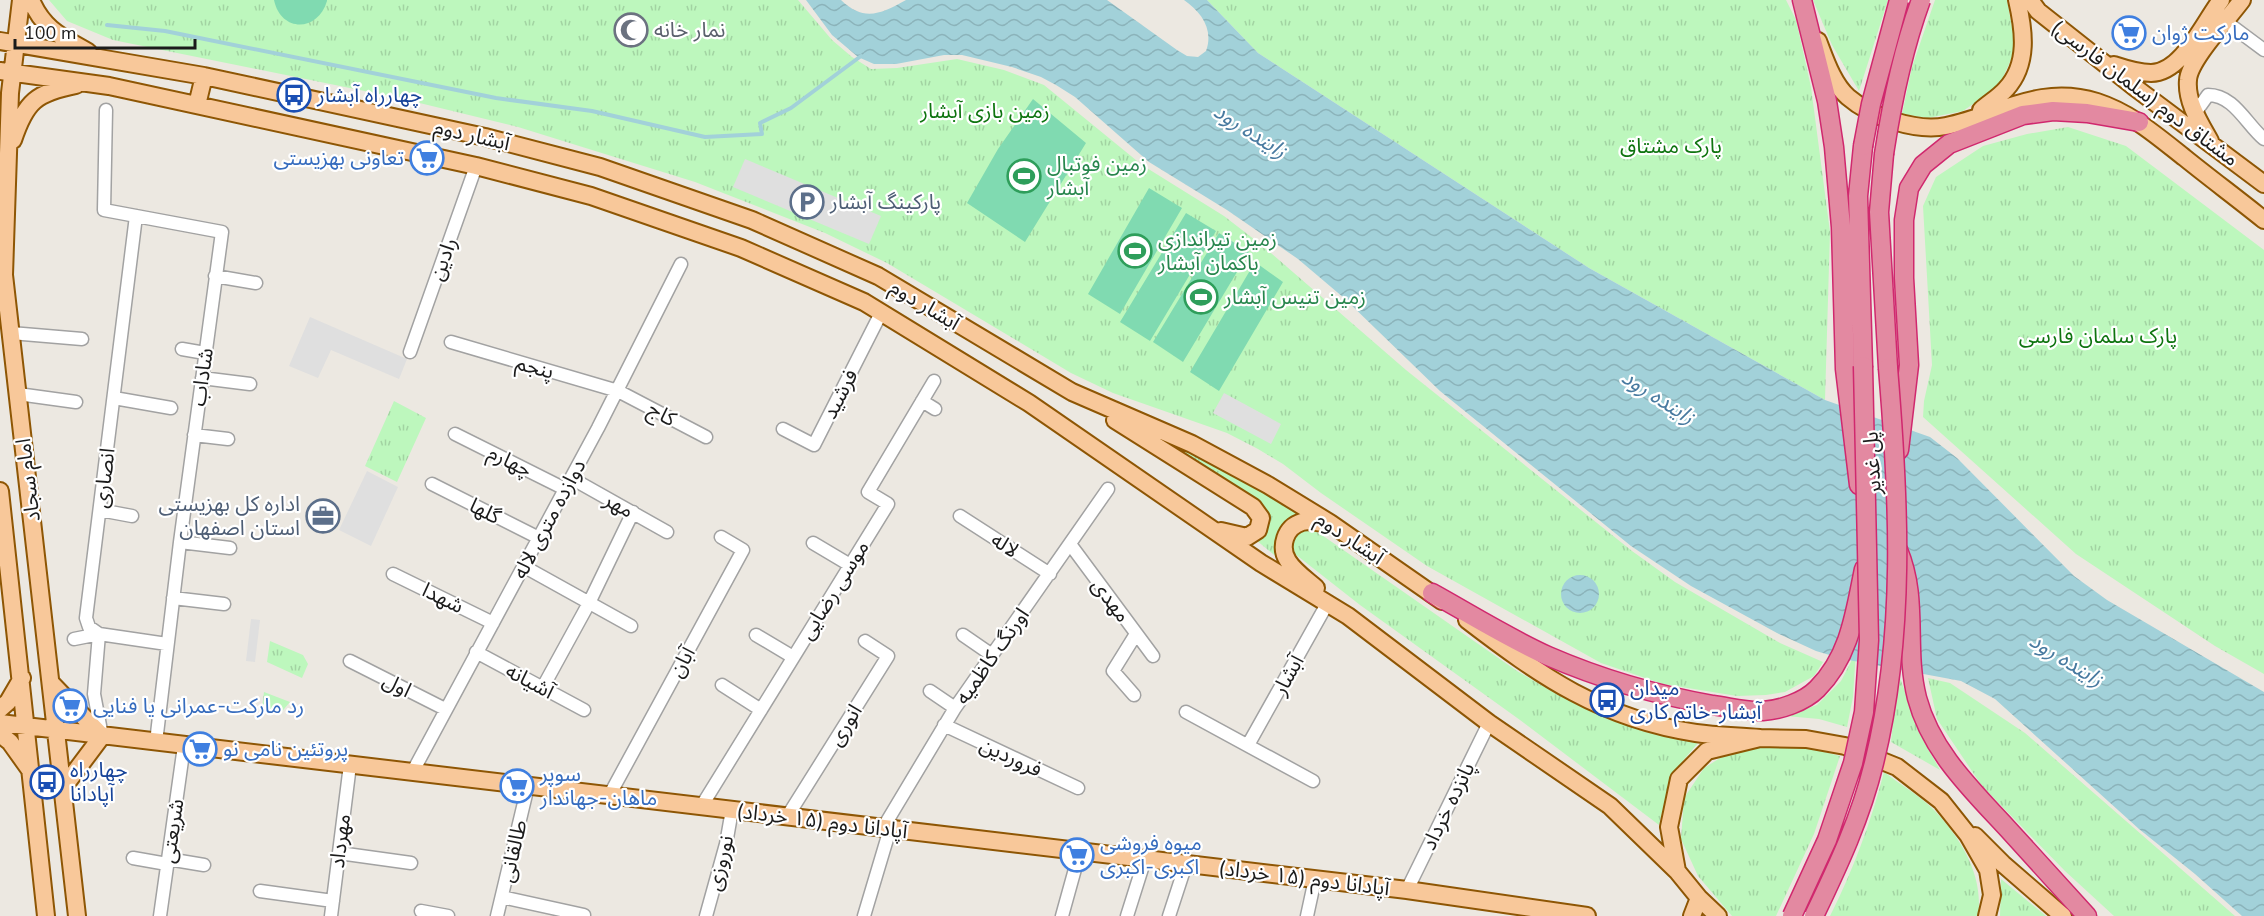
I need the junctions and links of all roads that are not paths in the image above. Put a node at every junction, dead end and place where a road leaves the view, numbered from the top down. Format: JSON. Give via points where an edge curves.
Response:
{"nodes":[{"id":1,"x":21,"y":0,"type":"edge"},
{"id":2,"x":31,"y":0,"type":"edge"},
{"id":3,"x":1802,"y":0,"type":"edge"},
{"id":4,"x":1899,"y":0,"type":"edge"},
{"id":5,"x":1921,"y":0,"type":"edge"},
{"id":6,"x":2017,"y":0,"type":"edge"},
{"id":7,"x":2030,"y":0,"type":"edge"},
{"id":8,"x":2221,"y":0,"type":"edge"},
{"id":9,"x":2242,"y":0,"type":"edge"},
{"id":10,"x":2225,"y":21,"type":"junction"},
{"id":11,"x":7,"y":42,"type":"edge"},
{"id":12,"x":2264,"y":50,"type":"edge"},
{"id":13,"x":99,"y":59,"type":"junction"},
{"id":14,"x":2105,"y":62,"type":"junction"},
{"id":15,"x":2186,"y":63,"type":"junction"},
{"id":16,"x":6,"y":72,"type":"edge"},
{"id":17,"x":204,"y":76,"type":"junction"},
{"id":18,"x":89,"y":83,"type":"junction"},
{"id":19,"x":197,"y":105,"type":"junction"},
{"id":20,"x":106,"y":110,"type":"dead end"},
{"id":21,"x":2195,"y":113,"type":"junction"},
{"id":22,"x":1971,"y":118,"type":"junction"},
{"id":23,"x":2139,"y":122,"type":"junction"},
{"id":24,"x":2264,"y":140,"type":"edge"},
{"id":25,"x":2211,"y":144,"type":"junction"},
{"id":26,"x":7,"y":159,"type":"junction"},
{"id":27,"x":476,"y":166,"type":"junction"},
{"id":28,"x":2264,"y":184,"type":"edge"},
{"id":29,"x":136,"y":216,"type":"junction"},
{"id":30,"x":2264,"y":220,"type":"edge"},
{"id":31,"x":681,"y":264,"type":"dead end"},
{"id":32,"x":216,"y":276,"type":"junction"},
{"id":33,"x":256,"y":283,"type":"dead end"},
{"id":34,"x":881,"y":313,"type":"junction"},
{"id":35,"x":11,"y":333,"type":"junction"},
{"id":36,"x":82,"y":339,"type":"dead end"},
{"id":37,"x":452,"y":342,"type":"dead end"},
{"id":38,"x":182,"y":349,"type":"dead end"},
{"id":39,"x":410,"y":352,"type":"dead end"},
{"id":40,"x":205,"y":353,"type":"junction"},
{"id":41,"x":202,"y":378,"type":"junction"},
{"id":42,"x":934,"y":381,"type":"dead end"},
{"id":43,"x":250,"y":384,"type":"dead end"},
{"id":44,"x":618,"y":391,"type":"junction"},
{"id":45,"x":1071,"y":392,"type":"junction"},
{"id":46,"x":18,"y":394,"type":"junction"},
{"id":47,"x":114,"y":398,"type":"junction"},
{"id":48,"x":922,"y":401,"type":"junction"},
{"id":49,"x":76,"y":402,"type":"dead end"},
{"id":50,"x":171,"y":408,"type":"dead end"},
{"id":51,"x":935,"y":409,"type":"dead end"},
{"id":52,"x":783,"y":429,"type":"dead end"},
{"id":53,"x":455,"y":434,"type":"dead end"},
{"id":54,"x":194,"y":435,"type":"junction"},
{"id":55,"x":706,"y":437,"type":"dead end"},
{"id":56,"x":228,"y":439,"type":"dead end"},
{"id":57,"x":1896,"y":469,"type":"junction"},
{"id":58,"x":432,"y":483,"type":"dead end"},
{"id":59,"x":568,"y":483,"type":"junction"},
{"id":60,"x":1108,"y":489,"type":"dead end"},
{"id":61,"x":0,"y":490,"type":"edge"},
{"id":62,"x":100,"y":510,"type":"junction"},
{"id":63,"x":633,"y":512,"type":"junction"},
{"id":64,"x":132,"y":516,"type":"dead end"},
{"id":65,"x":960,"y":516,"type":"dead end"},
{"id":66,"x":1330,"y":523,"type":"junction"},
{"id":67,"x":1212,"y":529,"type":"junction"},
{"id":68,"x":667,"y":532,"type":"dead end"},
{"id":69,"x":721,"y":537,"type":"dead end"},
{"id":70,"x":539,"y":538,"type":"junction"},
{"id":71,"x":180,"y":542,"type":"junction"},
{"id":72,"x":813,"y":543,"type":"dead end"},
{"id":73,"x":1070,"y":544,"type":"junction"},
{"id":74,"x":230,"y":548,"type":"dead end"},
{"id":75,"x":1898,"y":550,"type":"junction"},
{"id":76,"x":1867,"y":552,"type":"junction"},
{"id":77,"x":4,"y":554,"type":"edge"},
{"id":78,"x":850,"y":565,"type":"junction"},
{"id":79,"x":524,"y":566,"type":"junction"},
{"id":80,"x":393,"y":574,"type":"dead end"},
{"id":81,"x":1050,"y":574,"type":"junction"},
{"id":82,"x":1432,"y":593,"type":"junction"},
{"id":83,"x":173,"y":598,"type":"junction"},
{"id":84,"x":589,"y":603,"type":"junction"},
{"id":85,"x":224,"y":604,"type":"dead end"},
{"id":86,"x":1328,"y":604,"type":"junction"},
{"id":87,"x":7,"y":611,"type":"edge"},
{"id":88,"x":1348,"y":616,"type":"junction"},
{"id":89,"x":493,"y":623,"type":"junction"},
{"id":90,"x":631,"y":626,"type":"dead end"},
{"id":91,"x":99,"y":634,"type":"junction"},
{"id":92,"x":1136,"y":634,"type":"junction"},
{"id":93,"x":756,"y":635,"type":"dead end"},
{"id":94,"x":963,"y":635,"type":"dead end"},
{"id":95,"x":74,"y":639,"type":"dead end"},
{"id":96,"x":865,"y":641,"type":"dead end"},
{"id":97,"x":167,"y":644,"type":"junction"},
{"id":98,"x":477,"y":652,"type":"junction"},
{"id":99,"x":992,"y":655,"type":"junction"},
{"id":100,"x":1153,"y":656,"type":"dead end"},
{"id":101,"x":793,"y":657,"type":"junction"},
{"id":102,"x":350,"y":661,"type":"dead end"},
{"id":103,"x":22,"y":678,"type":"junction"},
{"id":104,"x":51,"y":683,"type":"junction"},
{"id":105,"x":722,"y":685,"type":"dead end"},
{"id":106,"x":543,"y":687,"type":"junction"},
{"id":107,"x":930,"y":691,"type":"dead end"},
{"id":108,"x":1134,"y":694,"type":"dead end"},
{"id":109,"x":955,"y":708,"type":"junction"},
{"id":110,"x":0,"y":709,"type":"edge"},
{"id":111,"x":445,"y":709,"type":"junction"},
{"id":112,"x":584,"y":710,"type":"dead end"},
{"id":113,"x":761,"y":710,"type":"junction"},
{"id":114,"x":1186,"y":712,"type":"dead end"},
{"id":115,"x":0,"y":723,"type":"edge"},
{"id":116,"x":1490,"y":723,"type":"junction"},
{"id":117,"x":944,"y":725,"type":"junction"},
{"id":118,"x":27,"y":726,"type":"junction"},
{"id":119,"x":56,"y":729,"type":"junction"},
{"id":120,"x":0,"y":734,"type":"edge"},
{"id":121,"x":102,"y":736,"type":"junction"},
{"id":122,"x":1760,"y":738,"type":"junction"},
{"id":123,"x":156,"y":742,"type":"junction"},
{"id":124,"x":184,"y":746,"type":"junction"},
{"id":125,"x":1248,"y":746,"type":"junction"},
{"id":126,"x":350,"y":765,"type":"junction"},
{"id":127,"x":32,"y":773,"type":"junction"},
{"id":128,"x":412,"y":773,"type":"junction"},
{"id":129,"x":1313,"y":781,"type":"dead end"},
{"id":130,"x":528,"y":786,"type":"junction"},
{"id":131,"x":63,"y":788,"type":"junction"},
{"id":132,"x":1078,"y":788,"type":"dead end"},
{"id":133,"x":609,"y":796,"type":"junction"},
{"id":134,"x":1941,"y":801,"type":"junction"},
{"id":135,"x":701,"y":807,"type":"junction"},
{"id":136,"x":732,"y":810,"type":"junction"},
{"id":137,"x":787,"y":817,"type":"junction"},
{"id":138,"x":886,"y":829,"type":"junction"},
{"id":139,"x":1080,"y":851,"type":"junction"},
{"id":140,"x":339,"y":853,"type":"junction"},
{"id":141,"x":133,"y":858,"type":"dead end"},
{"id":142,"x":1145,"y":859,"type":"junction"},
{"id":143,"x":168,"y":861,"type":"junction"},
{"id":144,"x":411,"y":863,"type":"dead end"},
{"id":145,"x":1186,"y":864,"type":"junction"},
{"id":146,"x":204,"y":865,"type":"dead end"},
{"id":147,"x":1677,"y":871,"type":"junction"},
{"id":148,"x":1316,"y":879,"type":"junction"},
{"id":149,"x":1407,"y":890,"type":"junction"},
{"id":150,"x":260,"y":891,"type":"dead end"},
{"id":151,"x":502,"y":897,"type":"junction"},
{"id":152,"x":1699,"y":898,"type":"junction"},
{"id":153,"x":333,"y":901,"type":"junction"},
{"id":154,"x":421,"y":911,"type":"dead end"},
{"id":155,"x":584,"y":915,"type":"edge"},
{"id":156,"x":46,"y":916,"type":"edge"},
{"id":157,"x":77,"y":916,"type":"edge"},
{"id":158,"x":160,"y":916,"type":"edge"},
{"id":159,"x":331,"y":916,"type":"edge"},
{"id":160,"x":448,"y":916,"type":"edge"},
{"id":161,"x":497,"y":916,"type":"edge"},
{"id":162,"x":706,"y":916,"type":"edge"},
{"id":163,"x":864,"y":916,"type":"edge"},
{"id":164,"x":1062,"y":916,"type":"edge"},
{"id":165,"x":1127,"y":916,"type":"edge"},
{"id":166,"x":1169,"y":916,"type":"edge"},
{"id":167,"x":1307,"y":916,"type":"edge"},
{"id":168,"x":1587,"y":916,"type":"edge"},
{"id":169,"x":1692,"y":916,"type":"edge"},
{"id":170,"x":1707,"y":916,"type":"edge"},
{"id":171,"x":1718,"y":916,"type":"edge"},
{"id":172,"x":1792,"y":916,"type":"edge"},
{"id":173,"x":1814,"y":916,"type":"edge"},
{"id":174,"x":1988,"y":916,"type":"edge"},
{"id":175,"x":2063,"y":916,"type":"edge"},
{"id":176,"x":2087,"y":916,"type":"edge"}],
"edges":[{"from":1,"to":11,"type":"main road","name":"امام سجاد"},
{"from":2,"to":13,"type":"main road","via":[[51,31]]},
{"from":3,"to":22,"type":"main road","name":"مشتاق دوم (سلمان فارسی)","via":[[1836,81],[1847,96],[1884,118],[1911,126],[1945,127]]},
{"from":3,"to":76,"type":"highway","bridge":true,"via":[[1834,147],[1841,227],[1845,369]]},
{"from":4,"to":76,"type":"highway","name":"پل غدیر","bridge":true,"via":[[1871,104],[1858,196]]},
{"from":5,"to":57,"type":"highway","name":"پل غدیر","bridge":true,"via":[[1890,113],[1879,212]]},
{"from":6,"to":22,"type":"main road","via":[[2024,27],[2024,51],[2017,72],[2007,89]]},
{"from":7,"to":14,"type":"main road","name":"مشتاق دوم (سلمان فارسی)","via":[[2038,11]]},
{"from":8,"to":15,"type":"main road"},
{"from":9,"to":10,"type":"main road"},
{"from":10,"to":12,"type":"street"},
{"from":10,"to":15,"type":"main road"},
{"from":11,"to":13,"type":"main road","name":"آبشار دوم"},
{"from":11,"to":16,"type":"main road","name":"امام سجاد"},
{"from":13,"to":17,"type":"main road","name":"آبشار دوم"},
{"from":14,"to":15,"type":"main road","via":[[2135,72],[2153,73]]},
{"from":14,"to":25,"type":"main road","name":"مشتاق دوم (سلمان فارسی)"},
{"from":15,"to":21,"type":"main road"},
{"from":16,"to":18,"type":"main road","name":"آبشار دوم"},
{"from":16,"to":26,"type":"main road","name":"امام سجاد"},
{"from":17,"to":19,"type":"main road"},
{"from":17,"to":45,"type":"main road","name":"آبشار دوم","via":[[485,137],[600,167],[752,220],[878,276]]},
{"from":18,"to":19,"type":"main road","name":"آبشار دوم"},
{"from":18,"to":26,"type":"main road","via":[[52,90],[30,104]]},
{"from":19,"to":27,"type":"main road","name":"آبشار دوم"},
{"from":20,"to":29,"type":"street","name":"شاداب","via":[[104,210]]},
{"from":21,"to":24,"type":"street","via":[[2208,95],[2217,95],[2237,108]]},
{"from":21,"to":25,"type":"main road"},
{"from":22,"to":23,"type":"main road","name":"مشتاق دوم (سلمان فارسی)","via":[[2014,103],[2070,96],[2098,103]]},
{"from":23,"to":30,"type":"main road","name":"مشتاق دوم (سلمان فارسی)"},
{"from":23,"to":57,"type":"highway","bridge":true,"via":[[2053,111],[2023,115],[1949,144],[1923,165],[1910,188],[1904,220],[1909,365]]},
{"from":25,"to":28,"type":"main road","name":"مشتاق دوم (سلمان فارسی)"},
{"from":26,"to":35,"type":"main road","name":"امام سجاد","via":[[4,276]]},
{"from":27,"to":34,"type":"main road","name":"آبشار دوم","via":[[591,196],[741,248]]},
{"from":27,"to":39,"type":"street","name":"رادین"},
{"from":29,"to":32,"type":"street","name":"شاداب","via":[[221,230]]},
{"from":29,"to":47,"type":"street","name":"انصاری"},
{"from":31,"to":44,"type":"street","name":"دوازده متری لاله"},
{"from":32,"to":33,"type":"street"},
{"from":32,"to":40,"type":"street","name":"شاداب"},
{"from":34,"to":52,"type":"street","name":"فرشید","via":[[814,445]]},
{"from":34,"to":67,"type":"main road","name":"آبشار دوم","via":[[1029,403]]},
{"from":35,"to":36,"type":"street"},
{"from":35,"to":46,"type":"main road","name":"امام سجاد"},
{"from":37,"to":44,"type":"street","name":"پنجم"},
{"from":38,"to":40,"type":"street"},
{"from":40,"to":41,"type":"street","name":"شاداب"},
{"from":41,"to":43,"type":"street"},
{"from":41,"to":54,"type":"street","name":"شاداب"},
{"from":42,"to":48,"type":"street","name":"موسی رضایی"},
{"from":44,"to":55,"type":"street","name":"کاج"},
{"from":44,"to":59,"type":"street","name":"دوازده متری لاله"},
{"from":45,"to":66,"type":"main road","name":"آبشار دوم","via":[[1192,444],[1268,484]]},
{"from":45,"to":67,"type":"main road","via":[[1253,507],[1261,518],[1258,530],[1247,537]]},
{"from":46,"to":49,"type":"street"},
{"from":46,"to":104,"type":"main road","name":"امام سجاد"},
{"from":47,"to":50,"type":"street"},
{"from":47,"to":62,"type":"street","name":"انصاری"},
{"from":48,"to":51,"type":"street"},
{"from":48,"to":78,"type":"street","name":"موسی رضایی","via":[[868,492],[888,504]]},
{"from":53,"to":59,"type":"street","name":"چهارم"},
{"from":54,"to":56,"type":"street"},
{"from":54,"to":71,"type":"street","name":"شاداب"},
{"from":57,"to":75,"type":"highway","name":"پل غدیر","bridge":true},
{"from":58,"to":70,"type":"street","name":"گلها"},
{"from":59,"to":63,"type":"street","name":"مهر"},
{"from":59,"to":70,"type":"street","name":"دوازده متری لاله"},
{"from":60,"to":73,"type":"street","name":"اورنگ کاظمیه"},
{"from":61,"to":77,"type":"main road","name":"امام سجاد"},
{"from":62,"to":64,"type":"street"},
{"from":62,"to":91,"type":"street","name":"انصاری","via":[[86,618],[89,627]]},
{"from":63,"to":68,"type":"street","name":"مهر"},
{"from":63,"to":84,"type":"street"},
{"from":65,"to":81,"type":"street","name":"لاله"},
{"from":66,"to":82,"type":"main road","name":"آبشار دوم"},
{"from":66,"to":88,"type":"main road","via":[[1303,521],[1291,527],[1283,551],[1289,563]]},
{"from":67,"to":86,"type":"main road","name":"آبشار دوم"},
{"from":69,"to":133,"type":"street","name":"آبان","via":[[743,550]]},
{"from":70,"to":79,"type":"street","name":"دوازده متری لاله"},
{"from":71,"to":74,"type":"street"},
{"from":71,"to":83,"type":"street","name":"شاداب"},
{"from":72,"to":78,"type":"street"},
{"from":73,"to":81,"type":"street","name":"اورنگ کاظمیه"},
{"from":73,"to":92,"type":"street","name":"مهدی"},
{"from":75,"to":173,"type":"highway","name":"پل غدیر","bridge":true,"via":[[1885,713],[1874,765],[1847,846]]},
{"from":75,"to":176,"type":"highway","via":[[1908,579],[1917,699],[1940,752]]},
{"from":76,"to":82,"type":"highway","bridge":true,"via":[[1850,638],[1833,669],[1815,691],[1790,705],[1763,711],[1653,693],[1599,677],[1545,654]]},
{"from":76,"to":172,"type":"highway","name":"پل غدیر","bridge":true,"via":[[1869,640],[1864,712],[1853,764],[1827,840]]},
{"from":77,"to":87,"type":"main road","name":"امام سجاد"},
{"from":78,"to":101,"type":"street","name":"موسی رضایی"},
{"from":79,"to":84,"type":"street"},
{"from":79,"to":89,"type":"street","name":"دوازده متری لاله"},
{"from":80,"to":89,"type":"street","name":"شهدا"},
{"from":81,"to":99,"type":"street","name":"اورنگ کاظمیه"},
{"from":82,"to":122,"type":"main road","name":"آبشار دوم","via":[[1525,664],[1608,710],[1696,732]]},
{"from":83,"to":85,"type":"street"},
{"from":83,"to":97,"type":"street","name":"شاداب"},
{"from":84,"to":90,"type":"street"},
{"from":84,"to":106,"type":"street"},
{"from":86,"to":88,"type":"main road","name":"آبشار دوم"},
{"from":86,"to":125,"type":"street","name":"آبشار"},
{"from":87,"to":103,"type":"main road","name":"امام سجاد"},
{"from":88,"to":116,"type":"main road","name":"آبشار دوم"},
{"from":89,"to":98,"type":"street","name":"دوازده متری لاله"},
{"from":91,"to":95,"type":"street"},
{"from":91,"to":97,"type":"street"},
{"from":91,"to":121,"type":"street","via":[[94,694]]},
{"from":92,"to":100,"type":"street","name":"مهدی"},
{"from":92,"to":108,"type":"street","via":[[1113,671]]},
{"from":93,"to":101,"type":"street"},
{"from":94,"to":99,"type":"street"},
{"from":96,"to":137,"type":"street","name":"انوری","via":[[888,656]]},
{"from":97,"to":123,"type":"street","name":"شاداب"},
{"from":98,"to":106,"type":"street","name":"آشیانه"},
{"from":98,"to":111,"type":"street","name":"دوازده متری لاله"},
{"from":99,"to":109,"type":"street","name":"اورنگ کاظمیه"},
{"from":101,"to":113,"type":"street","name":"موسی رضایی"},
{"from":102,"to":111,"type":"street","name":"اول"},
{"from":103,"to":110,"type":"main road"},
{"from":103,"to":118,"type":"main road","name":"امام سجاد"},
{"from":104,"to":119,"type":"main road","name":"امام سجاد"},
{"from":104,"to":121,"type":"main road"},
{"from":105,"to":113,"type":"street"},
{"from":106,"to":112,"type":"street","name":"آشیانه"},
{"from":107,"to":109,"type":"street"},
{"from":109,"to":117,"type":"street","name":"اورنگ کاظمیه"},
{"from":111,"to":128,"type":"street","name":"دوازده متری لاله"},
{"from":113,"to":135,"type":"street","name":"موسی رضایی"},
{"from":114,"to":125,"type":"street"},
{"from":115,"to":118,"type":"main road"},
{"from":116,"to":147,"type":"main road","name":"آبشار دوم","via":[[1610,806]]},
{"from":116,"to":149,"type":"street","name":"پانزده خرداد"},
{"from":117,"to":132,"type":"street","name":"فروردین"},
{"from":117,"to":138,"type":"street","name":"اورنگ کاظمیه"},
{"from":118,"to":119,"type":"main road"},
{"from":118,"to":127,"type":"main road","name":"امام سجاد"},
{"from":119,"to":121,"type":"main road","name":"آپادانا دوم (۱۵ خرداد)"},
{"from":119,"to":131,"type":"main road","name":"امام سجاد"},
{"from":120,"to":127,"type":"main road"},
{"from":121,"to":123,"type":"main road","name":"آپادانا دوم (۱۵ خرداد)"},
{"from":121,"to":131,"type":"main road"},
{"from":122,"to":134,"type":"main road","via":[[1806,739],[1845,746],[1897,767]]},
{"from":122,"to":147,"type":"main road","via":[[1707,751],[1679,779],[1669,826]]},
{"from":123,"to":124,"type":"main road","name":"آپادانا دوم (۱۵ خرداد)"},
{"from":124,"to":126,"type":"main road","name":"آپادانا دوم (۱۵ خرداد)"},
{"from":124,"to":143,"type":"street","name":"شریعتی"},
{"from":125,"to":129,"type":"street"},
{"from":126,"to":128,"type":"main road","name":"آپادانا دوم (۱۵ خرداد)"},
{"from":126,"to":140,"type":"street","name":"مهرداد"},
{"from":127,"to":156,"type":"main road","name":"امام سجاد"},
{"from":128,"to":130,"type":"main road","name":"آپادانا دوم (۱۵ خرداد)"},
{"from":130,"to":133,"type":"main road","name":"آپادانا دوم (۱۵ خرداد)"},
{"from":130,"to":151,"type":"street","name":"طالقانی"},
{"from":131,"to":157,"type":"main road","name":"امام سجاد"},
{"from":133,"to":135,"type":"main road","name":"آپادانا دوم (۱۵ خرداد)"},
{"from":134,"to":174,"type":"main road","via":[[1968,835],[1988,870],[1992,895]]},
{"from":134,"to":175,"type":"main road","via":[[2003,864]]},
{"from":135,"to":136,"type":"main road","name":"آپادانا دوم (۱۵ خرداد)"},
{"from":136,"to":137,"type":"main road","name":"آپادانا دوم (۱۵ خرداد)"},
{"from":136,"to":162,"type":"street","name":"نوروزی"},
{"from":137,"to":138,"type":"main road","name":"آپادانا دوم (۱۵ خرداد)"},
{"from":138,"to":139,"type":"main road","name":"آپادانا دوم (۱۵ خرداد)"},
{"from":138,"to":163,"type":"street","name":"اورنگ کاظمیه"},
{"from":139,"to":142,"type":"main road","name":"آپادانا دوم (۱۵ خرداد)"},
{"from":139,"to":164,"type":"street"},
{"from":140,"to":144,"type":"street"},
{"from":140,"to":153,"type":"street","name":"مهرداد"},
{"from":141,"to":143,"type":"street"},
{"from":142,"to":145,"type":"main road","name":"آپادانا دوم (۱۵ خرداد)"},
{"from":142,"to":165,"type":"street"},
{"from":143,"to":146,"type":"street"},
{"from":143,"to":158,"type":"street","name":"شریعتی"},
{"from":145,"to":148,"type":"main road","name":"آپادانا دوم (۱۵ خرداد)"},
{"from":145,"to":166,"type":"street"},
{"from":147,"to":152,"type":"main road","name":"آبشار دوم"},
{"from":148,"to":149,"type":"main road","name":"آپادانا دوم (۱۵ خرداد)"},
{"from":148,"to":167,"type":"street"},
{"from":149,"to":168,"type":"main road","name":"آپادانا دوم (۱۵ خرداد)"},
{"from":150,"to":153,"type":"street"},
{"from":151,"to":155,"type":"street"},
{"from":151,"to":161,"type":"street","name":"طالقانی"},
{"from":152,"to":169,"type":"main road"},
{"from":152,"to":170,"type":"main road"},
{"from":152,"to":171,"type":"main road"},
{"from":153,"to":159,"type":"street","name":"مهرداد"},
{"from":154,"to":160,"type":"street"}]}
